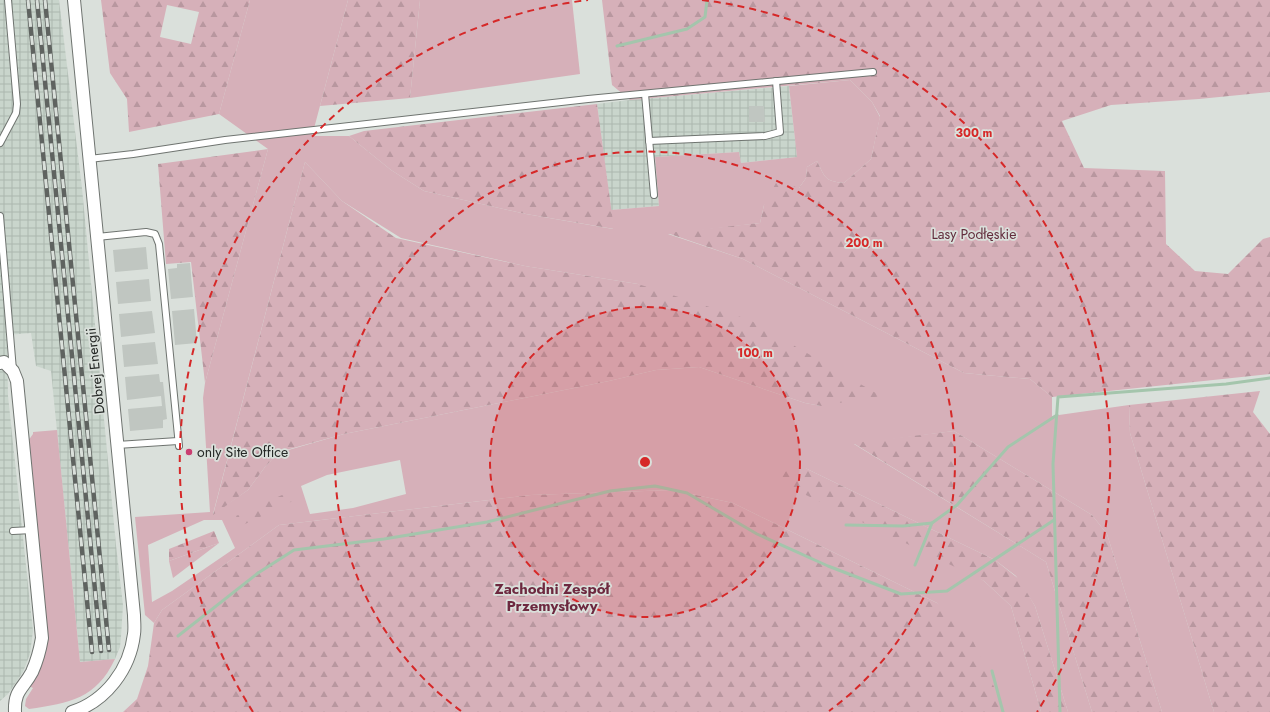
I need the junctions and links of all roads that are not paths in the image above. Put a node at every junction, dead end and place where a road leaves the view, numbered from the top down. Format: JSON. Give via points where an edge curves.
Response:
{"nodes":[{"id":1,"x":8,"y":0,"type":"edge"},
{"id":2,"x":74,"y":0,"type":"edge"},
{"id":3,"x":873,"y":72,"type":"dead end"},
{"id":4,"x":776,"y":81,"type":"junction"},
{"id":5,"x":645,"y":94,"type":"junction"},
{"id":6,"x":649,"y":141,"type":"junction"},
{"id":7,"x":0,"y":143,"type":"edge"},
{"id":8,"x":89,"y":159,"type":"junction"},
{"id":9,"x":654,"y":195,"type":"dead end"},
{"id":10,"x":0,"y":216,"type":"edge"},
{"id":11,"x":97,"y":237,"type":"junction"},
{"id":12,"x":0,"y":363,"type":"edge"},
{"id":13,"x":13,"y":371,"type":"junction"},
{"id":14,"x":117,"y":446,"type":"junction"},
{"id":15,"x":32,"y":530,"type":"junction"},
{"id":16,"x":13,"y":531,"type":"dead end"},
{"id":17,"x":15,"y":712,"type":"edge"},
{"id":18,"x":72,"y":712,"type":"edge"}],
"edges":[{"from":1,"to":7,"type":"lane","via":[[17,104],[16,113]]},
{"from":2,"to":8,"type":"street","name":"Dobrej Energii"},
{"from":3,"to":4,"type":"lane"},
{"from":4,"to":5,"type":"lane"},
{"from":4,"to":6,"type":"lane","via":[[780,132],[765,136]]},
{"from":5,"to":6,"type":"lane"},
{"from":5,"to":8,"type":"lane","via":[[225,140]]},
{"from":6,"to":9,"type":"lane"},
{"from":8,"to":11,"type":"street","name":"Dobrej Energii"},
{"from":10,"to":13,"type":"lane"},
{"from":11,"to":14,"type":"street","name":"Dobrej Energii"},
{"from":11,"to":14,"type":"lane","via":[[146,232],[155,234],[159,244],[179,444]]},
{"from":12,"to":13,"type":"street","via":[[4,362]]},
{"from":13,"to":15,"type":"street","via":[[17,381]]},
{"from":14,"to":18,"type":"street","name":"Dobrej Energii","via":[[134,633],[131,650],[117,679],[99,697]]},
{"from":15,"to":16,"type":"lane"},
{"from":15,"to":17,"type":"street","via":[[42,638],[32,672],[15,698]]}]}
